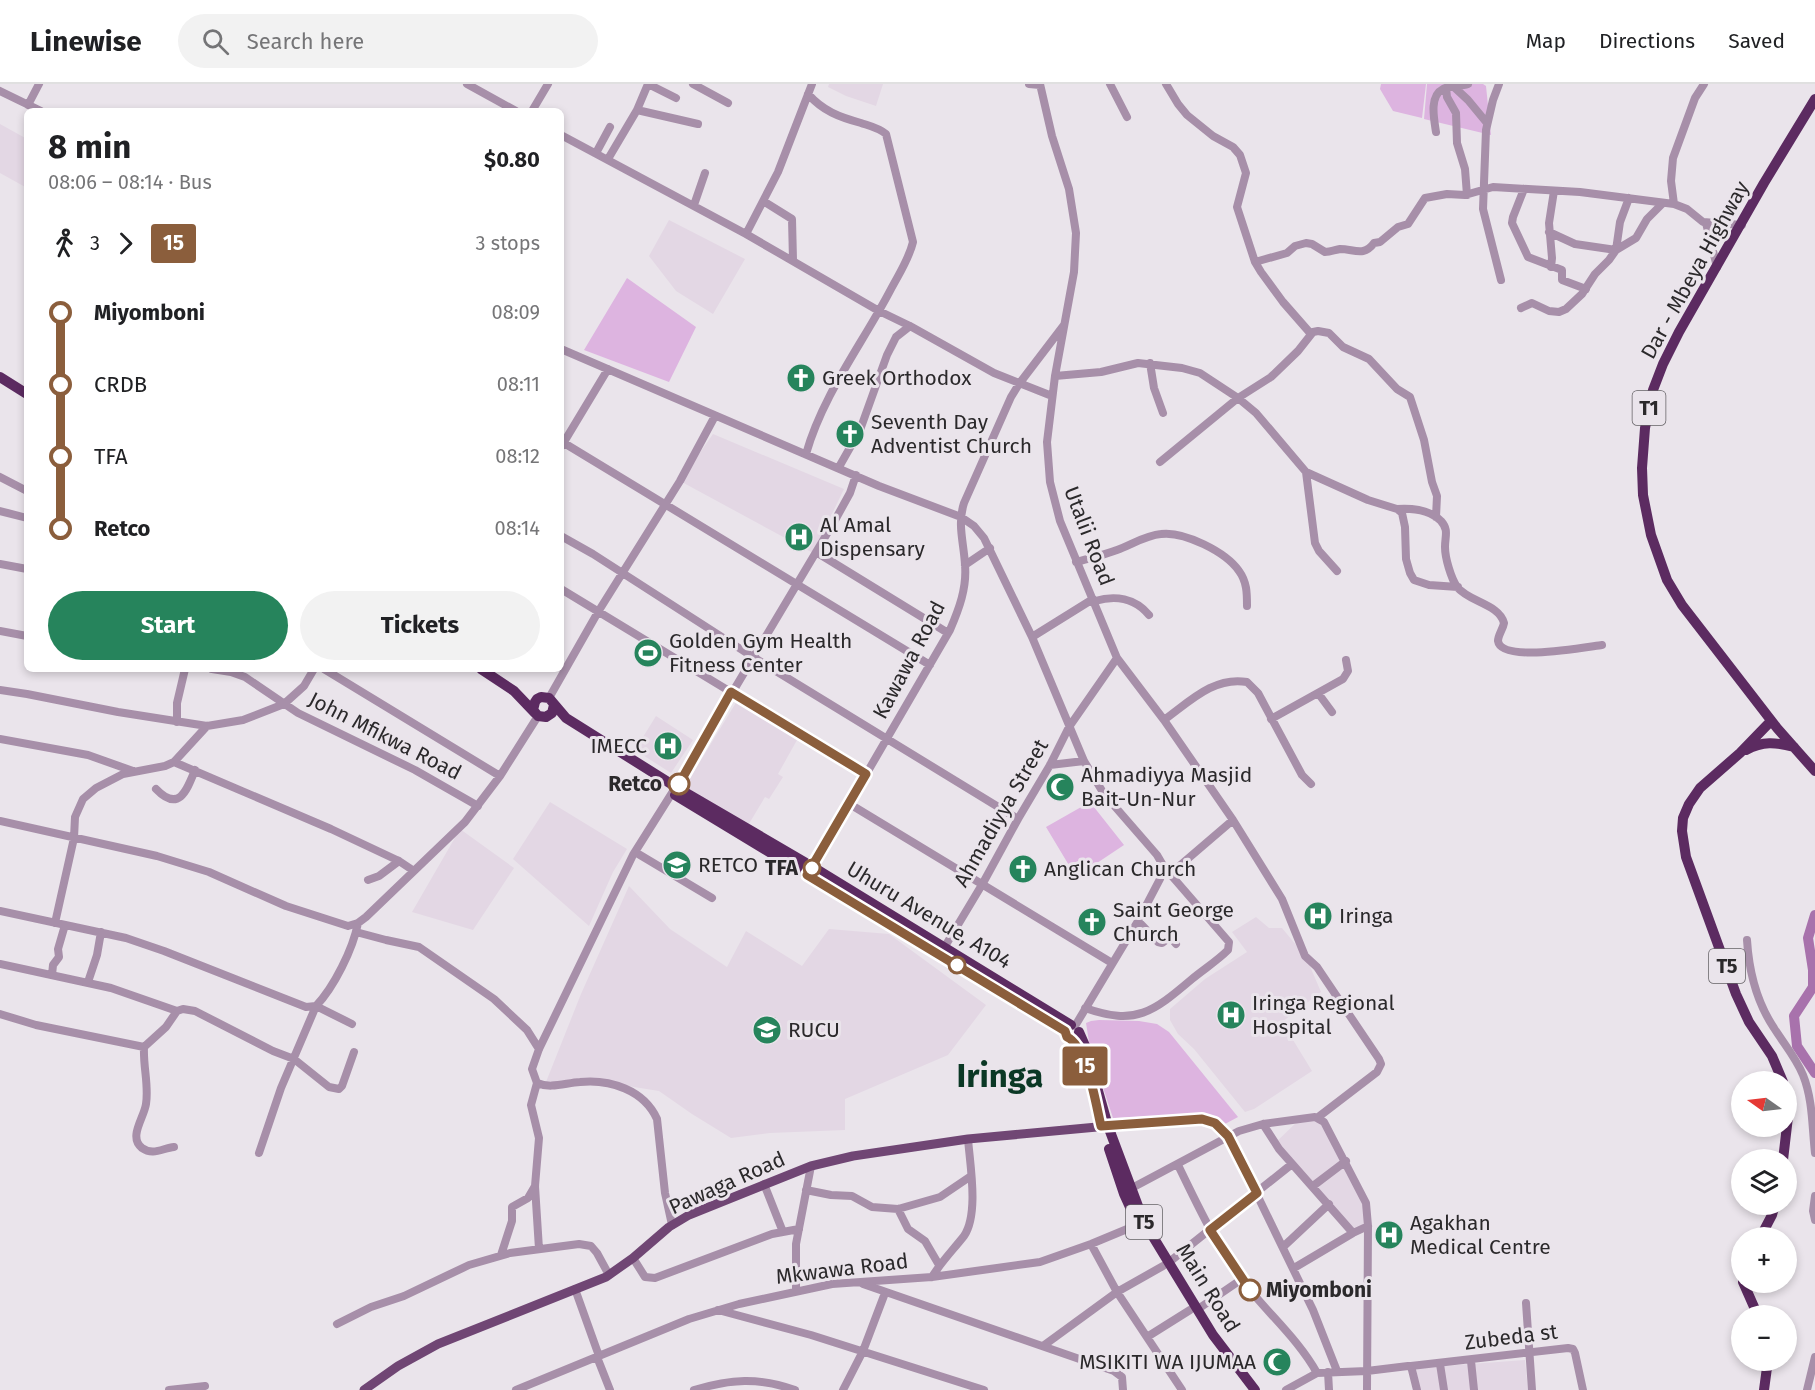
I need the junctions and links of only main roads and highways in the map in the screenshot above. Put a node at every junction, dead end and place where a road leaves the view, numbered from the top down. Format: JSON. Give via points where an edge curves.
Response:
{"nodes":[{"id":1,"x":1815,"y":99,"type":"edge"},
{"id":2,"x":0,"y":376,"type":"edge"},
{"id":3,"x":24,"y":392,"type":"edge"},
{"id":4,"x":486,"y":672,"type":"edge"},
{"id":5,"x":508,"y":686,"type":"junction"},
{"id":6,"x":549,"y":700,"type":"junction"},
{"id":7,"x":1757,"y":701,"type":"junction"},
{"id":8,"x":540,"y":716,"type":"junction"},
{"id":9,"x":1774,"y":724,"type":"junction"},
{"id":10,"x":1756,"y":740,"type":"junction"},
{"id":11,"x":1798,"y":751,"type":"junction"},
{"id":12,"x":1815,"y":771,"type":"edge"},
{"id":13,"x":674,"y":790,"type":"junction"},
{"id":14,"x":810,"y":871,"type":"junction"},
{"id":15,"x":1072,"y":1030,"type":"junction"},
{"id":16,"x":1778,"y":1071,"type":"edge"},
{"id":17,"x":1105,"y":1126,"type":"junction"},
{"id":18,"x":1141,"y":1223,"type":"junction"},
{"id":19,"x":1194,"y":1310,"type":"junction"},
{"id":20,"x":1767,"y":1371,"type":"edge"},
{"id":21,"x":364,"y":1390,"type":"edge"},
{"id":22,"x":1246,"y":1390,"type":"edge"},
{"id":23,"x":1255,"y":1390,"type":"edge"},
{"id":24,"x":1764,"y":1390,"type":"edge"}],
"edges":[{"from":1,"to":7,"type":"highway","name":"Dar - Mbeya Highway","number":"T1","via":[[1675,340],[1653,390],[1643,439],[1643,495],[1651,535],[1667,580],[1682,606]]},
{"from":2,"to":3,"type":"highway"},
{"from":4,"to":5,"type":"highway"},
{"from":5,"to":6,"type":"highway"},
{"from":5,"to":8,"type":"highway"},
{"from":6,"to":8,"type":"highway","via":[[552,713]]},
{"from":6,"to":8,"type":"highway","via":[[541,697],[534,702],[533,710]]},
{"from":6,"to":13,"type":"highway","name":"Uhuru Avenue, A104","via":[[566,718]]},
{"from":7,"to":9,"type":"highway","name":"Dar - Mbeya Highway","number":"T1"},
{"from":7,"to":10,"type":"highway"},
{"from":8,"to":13,"type":"highway","name":"Uhuru Avenue, A104","via":[[569,726]]},
{"from":9,"to":10,"type":"highway","number":"T5"},
{"from":9,"to":11,"type":"highway","number":"T1"},
{"from":10,"to":11,"type":"highway"},
{"from":10,"to":16,"type":"highway","number":"T5","via":[[1700,788],[1683,818],[1683,844],[1736,994]]},
{"from":11,"to":12,"type":"highway","number":"T1"},
{"from":13,"to":14,"type":"highway","name":"Uhuru Avenue, A104"},
{"from":14,"to":15,"type":"highway","name":"Uhuru Avenue, A104"},
{"from":14,"to":15,"type":"highway","name":"Uhuru Avenue, A104","via":[[944,948]]},
{"from":15,"to":17,"type":"highway","name":"Main Road","number":"T5","via":[[1086,1048]]},
{"from":17,"to":18,"type":"highway","name":"Main Road","number":"T5"},
{"from":17,"to":18,"type":"highway","number":"T5","via":[[1124,1194]]},
{"from":17,"to":21,"type":"main road","name":"Pawaga Road","via":[[968,1139],[811,1166],[700,1210],[672,1225],[609,1275],[418,1354]]},
{"from":18,"to":19,"type":"highway","name":"Main Road","number":"T5"},
{"from":19,"to":22,"type":"highway","number":"T5"},
{"from":19,"to":23,"type":"highway","name":"Main Road","number":"T5"},
{"from":20,"to":24,"type":"highway"}]}
